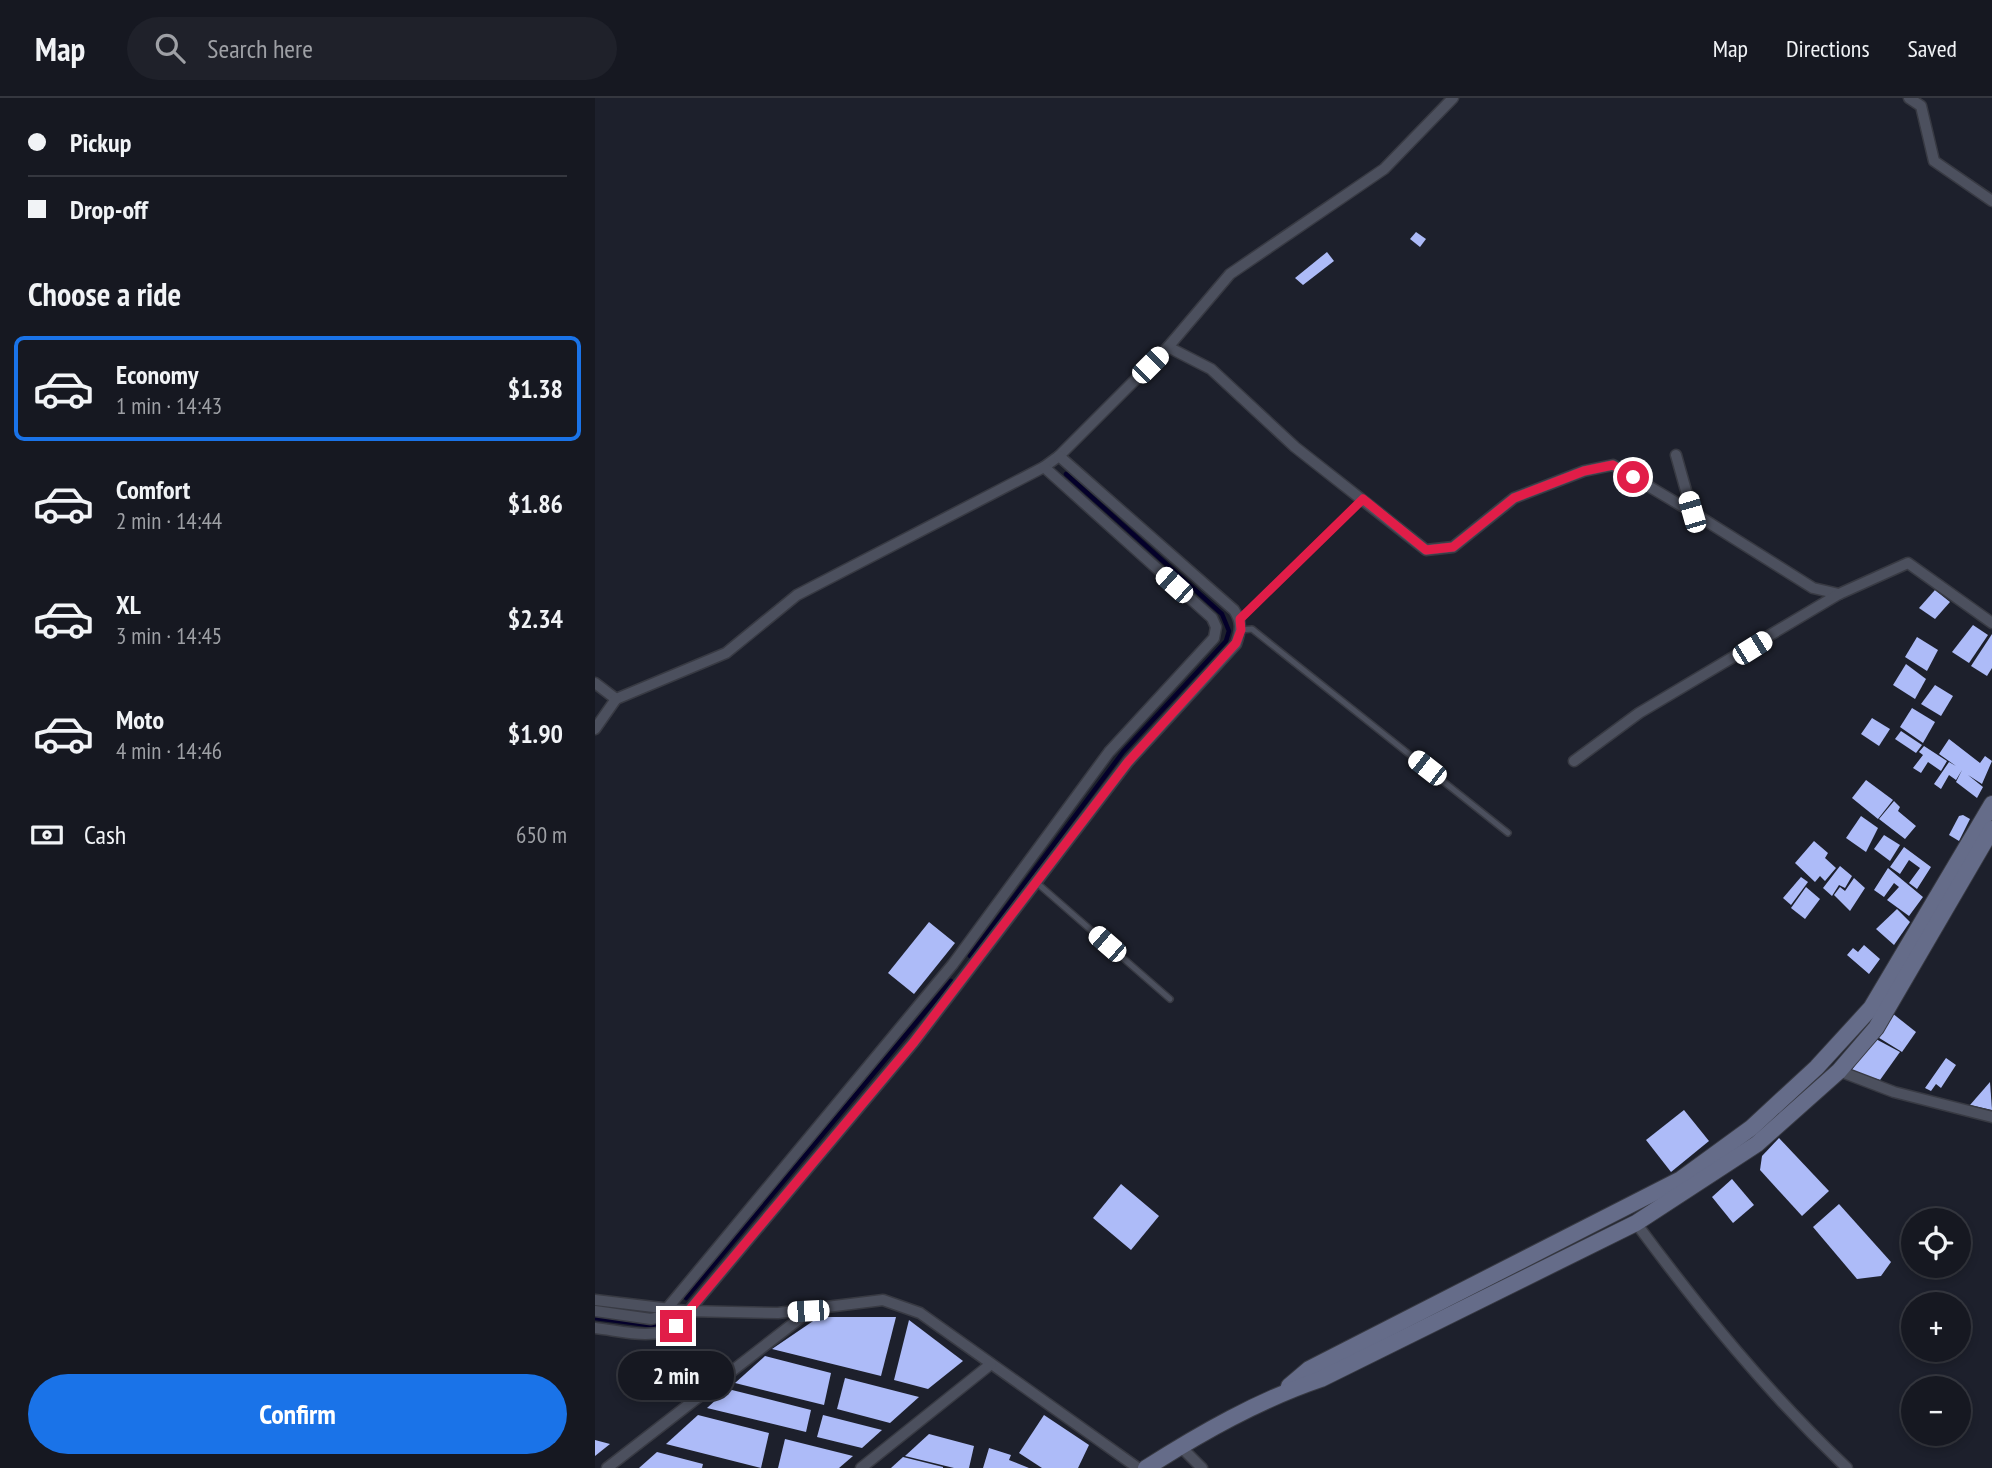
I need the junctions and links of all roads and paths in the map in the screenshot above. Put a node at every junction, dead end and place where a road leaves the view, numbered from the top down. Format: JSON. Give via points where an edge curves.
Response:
{"nodes":[{"id":1,"x":1453,"y":98,"type":"edge"},
{"id":2,"x":1909,"y":98,"type":"edge"},
{"id":3,"x":1992,"y":201,"type":"edge"},
{"id":4,"x":1168,"y":347,"type":"junction"},
{"id":5,"x":1676,"y":455,"type":"dead end"},
{"id":6,"x":1059,"y":456,"type":"junction"},
{"id":7,"x":1044,"y":467,"type":"junction"},
{"id":8,"x":1363,"y":499,"type":"junction"},
{"id":9,"x":1692,"y":512,"type":"junction"},
{"id":10,"x":1839,"y":594,"type":"junction"},
{"id":11,"x":1992,"y":623,"type":"edge"},
{"id":12,"x":1240,"y":625,"type":"junction"},
{"id":13,"x":595,"y":683,"type":"edge"},
{"id":14,"x":616,"y":699,"type":"junction"},
{"id":15,"x":595,"y":729,"type":"edge"},
{"id":16,"x":1574,"y":761,"type":"dead end"},
{"id":17,"x":1992,"y":804,"type":"edge"},
{"id":18,"x":1992,"y":830,"type":"edge"},
{"id":19,"x":1508,"y":833,"type":"dead end"},
{"id":20,"x":1037,"y":883,"type":"junction"},
{"id":21,"x":953,"y":964,"type":"junction"},
{"id":22,"x":967,"y":975,"type":"junction"},
{"id":23,"x":1170,"y":999,"type":"dead end"},
{"id":24,"x":1839,"y":1071,"type":"junction"},
{"id":25,"x":1992,"y":1116,"type":"edge"},
{"id":26,"x":1636,"y":1223,"type":"junction"},
{"id":27,"x":595,"y":1300,"type":"edge"},
{"id":28,"x":667,"y":1309,"type":"junction"},
{"id":29,"x":595,"y":1311,"type":"edge"},
{"id":30,"x":687,"y":1311,"type":"junction"},
{"id":31,"x":808,"y":1311,"type":"junction"},
{"id":32,"x":595,"y":1328,"type":"edge"},
{"id":33,"x":991,"y":1364,"type":"junction"},
{"id":34,"x":1282,"y":1392,"type":"junction"},
{"id":35,"x":1180,"y":1446,"type":"junction"},
{"id":36,"x":607,"y":1468,"type":"edge"},
{"id":37,"x":861,"y":1468,"type":"edge"},
{"id":38,"x":1138,"y":1468,"type":"edge"},
{"id":39,"x":1146,"y":1468,"type":"edge"},
{"id":40,"x":1202,"y":1468,"type":"edge"},
{"id":41,"x":1847,"y":1468,"type":"edge"}],
"edges":[{"from":1,"to":4,"type":"street","via":[[1384,169],[1230,274]]},
{"from":2,"to":3,"type":"street","via":[[1921,106],[1934,161]]},
{"from":4,"to":6,"type":"street"},
{"from":4,"to":8,"type":"street","via":[[1211,369],[1295,447]]},
{"from":5,"to":9,"type":"street"},
{"from":6,"to":7,"type":"street"},
{"from":6,"to":12,"type":"street","via":[[1234,610]]},
{"from":7,"to":14,"type":"street","via":[[797,595],[726,653]]},
{"from":7,"to":21,"type":"street","via":[[1212,618],[1214,638],[1109,752]]},
{"from":8,"to":9,"type":"street","via":[[1426,550],[1453,547],[1514,498],[1613,465]]},
{"from":8,"to":12,"type":"lane"},
{"from":9,"to":10,"type":"street","via":[[1813,588]]},
{"from":10,"to":11,"type":"street","via":[[1908,563]]},
{"from":10,"to":16,"type":"street","via":[[1639,713]]},
{"from":12,"to":19,"type":"lane","via":[[1252,629]]},
{"from":12,"to":20,"type":"street","via":[[1236,643],[1128,762]]},
{"from":13,"to":14,"type":"street"},
{"from":14,"to":15,"type":"street"},
{"from":17,"to":34,"type":"main road","via":[[1871,1008],[1817,1068],[1751,1128],[1681,1179],[1309,1369]]},
{"from":18,"to":24,"type":"main road","via":[[1876,1028]]},
{"from":20,"to":22,"type":"street"},
{"from":20,"to":23,"type":"lane"},
{"from":21,"to":22,"type":"street"},
{"from":21,"to":28,"type":"street"},
{"from":22,"to":30,"type":"street"},
{"from":24,"to":25,"type":"street","via":[[1894,1091]]},
{"from":24,"to":26,"type":"main road","via":[[1757,1144]]},
{"from":26,"to":34,"type":"main road","via":[[1321,1380]]},
{"from":26,"to":41,"type":"street","via":[[1704,1315],[1795,1419]]},
{"from":27,"to":28,"type":"street"},
{"from":28,"to":29,"type":"street","via":[[651,1319]]},
{"from":28,"to":30,"type":"street"},
{"from":30,"to":31,"type":"street"},
{"from":30,"to":32,"type":"street","via":[[665,1334]]},
{"from":31,"to":33,"type":"street","via":[[883,1300],[919,1313]]},
{"from":31,"to":36,"type":"street"},
{"from":33,"to":37,"type":"street"},
{"from":33,"to":38,"type":"street"},
{"from":34,"to":35,"type":"main road"},
{"from":35,"to":39,"type":"main road"},
{"from":35,"to":40,"type":"street"}]}
